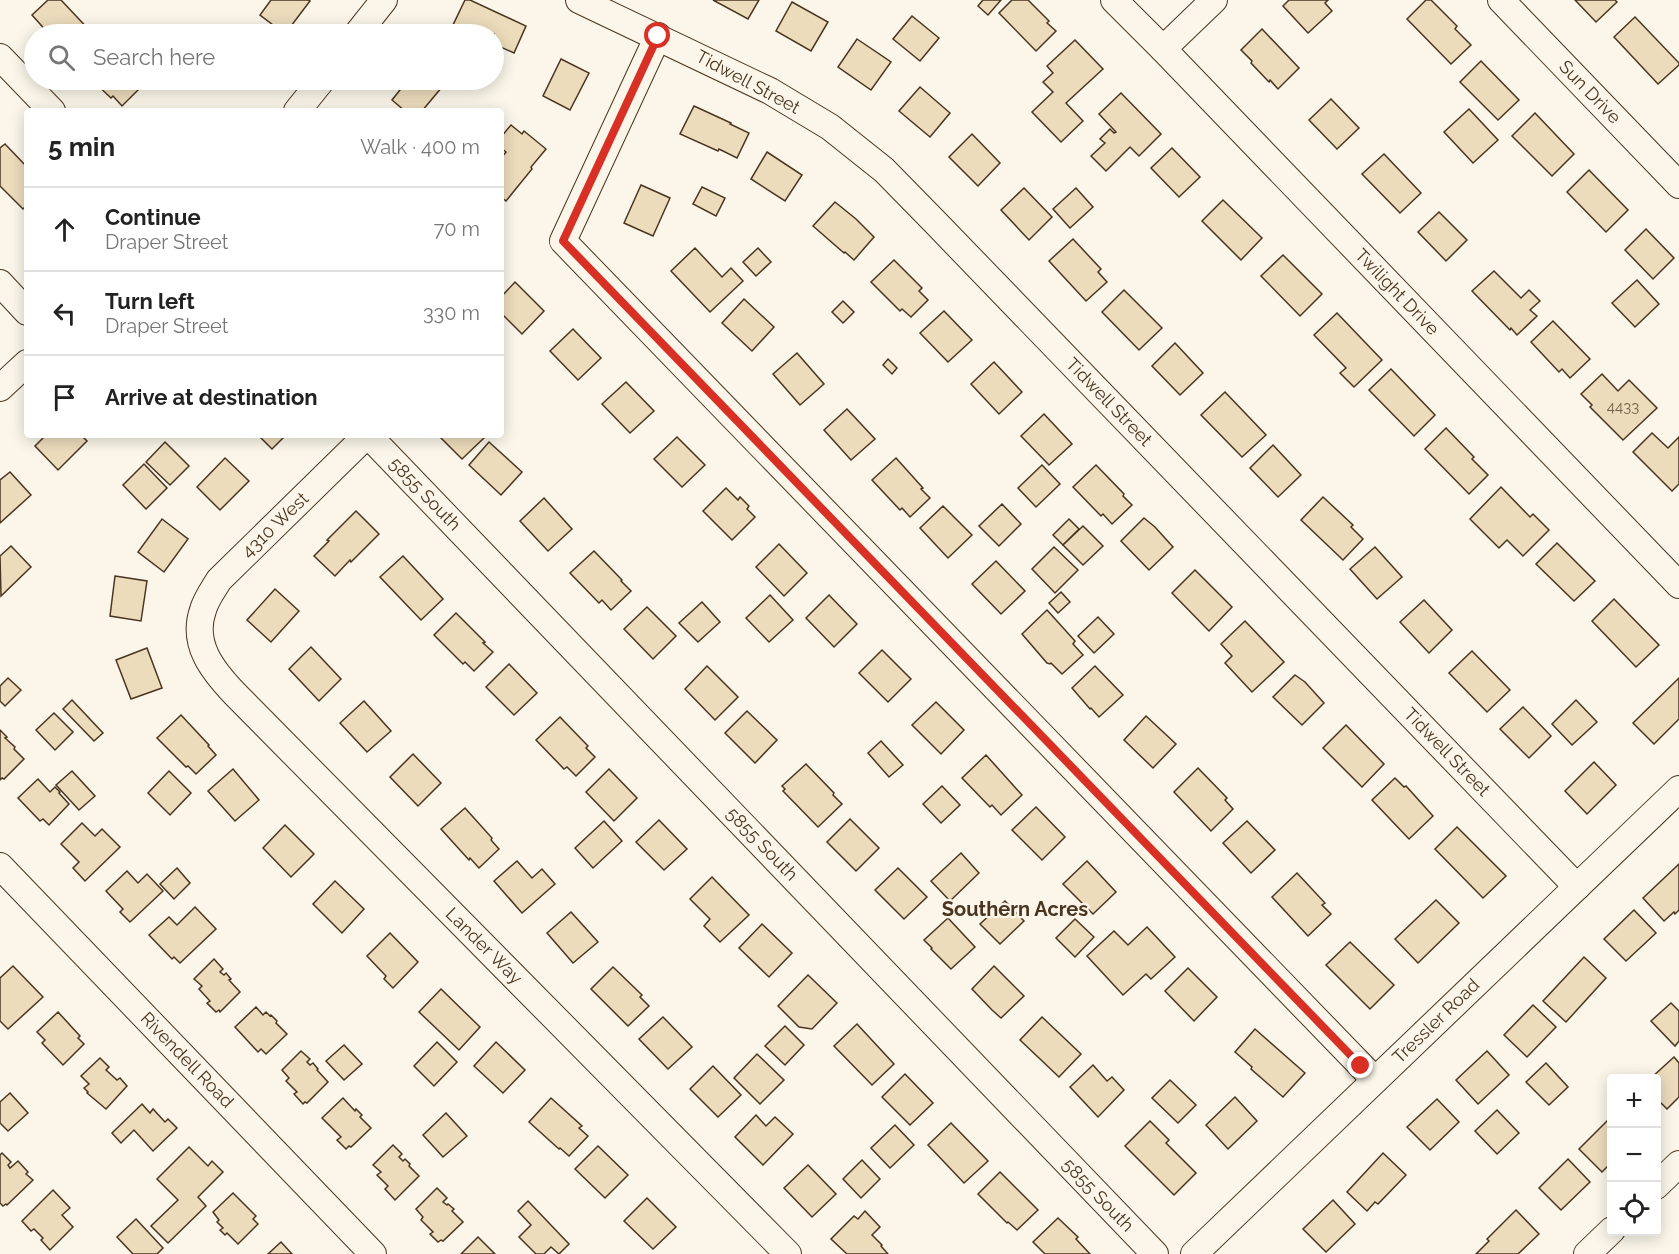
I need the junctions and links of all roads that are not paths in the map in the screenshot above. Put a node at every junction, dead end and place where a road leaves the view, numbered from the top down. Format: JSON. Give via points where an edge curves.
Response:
{"nodes":[{"id":1,"x":384,"y":0,"type":"edge"},
{"id":2,"x":579,"y":0,"type":"edge"},
{"id":3,"x":1114,"y":0,"type":"edge"},
{"id":4,"x":1214,"y":0,"type":"edge"},
{"id":5,"x":1501,"y":0,"type":"edge"},
{"id":6,"x":365,"y":24,"type":"edge"},
{"id":7,"x":658,"y":36,"type":"junction"},
{"id":8,"x":1163,"y":49,"type":"junction"},
{"id":9,"x":0,"y":57,"type":"edge"},
{"id":10,"x":24,"y":82,"type":"edge"},
{"id":11,"x":32,"y":90,"type":"edge"},
{"id":12,"x":314,"y":90,"type":"edge"},
{"id":13,"x":49,"y":108,"type":"edge"},
{"id":14,"x":299,"y":108,"type":"edge"},
{"id":15,"x":1679,"y":184,"type":"edge"},
{"id":16,"x":0,"y":283,"type":"edge"},
{"id":17,"x":24,"y":309,"type":"edge"},
{"id":18,"x":24,"y":366,"type":"edge"},
{"id":19,"x":0,"y":388,"type":"edge"},
{"id":20,"x":365,"y":438,"type":"edge"},
{"id":21,"x":371,"y":438,"type":"edge"},
{"id":22,"x":1679,"y":585,"type":"edge"},
{"id":23,"x":200,"y":626,"type":"joint"},
{"id":24,"x":1679,"y":789,"type":"edge"},
{"id":25,"x":0,"y":866,"type":"edge"},
{"id":26,"x":1577,"y":887,"type":"junction"},
{"id":27,"x":1375,"y":1080,"type":"junction"},
{"id":28,"x":1679,"y":1164,"type":"edge"},
{"id":29,"x":1660,"y":1182,"type":"edge"},
{"id":30,"x":1607,"y":1234,"type":"edge"},
{"id":31,"x":374,"y":1254,"type":"edge"},
{"id":32,"x":788,"y":1254,"type":"edge"},
{"id":33,"x":1155,"y":1254,"type":"edge"},
{"id":34,"x":1194,"y":1254,"type":"edge"},
{"id":35,"x":1587,"y":1254,"type":"edge"}],
"edges":[{"from":1,"to":6,"type":"street"},
{"from":2,"to":7,"type":"street","name":"Tidwell Street"},
{"from":3,"to":8,"type":"street","name":"Twilight Drive"},
{"from":4,"to":8,"type":"street"},
{"from":5,"to":15,"type":"street","name":"Sun Drive"},
{"from":7,"to":26,"type":"street","name":"Tidwell Street","via":[[770,91],[830,127],[884,171]]},
{"from":7,"to":27,"type":"street","via":[[563,241]]},
{"from":8,"to":22,"type":"street","name":"Twilight Drive"},
{"from":9,"to":10,"type":"street"},
{"from":11,"to":13,"type":"street"},
{"from":12,"to":14,"type":"street"},
{"from":16,"to":17,"type":"street"},
{"from":18,"to":19,"type":"street"},
{"from":20,"to":23,"type":"street","name":"4310 West","via":[[219,580],[202,610]]},
{"from":21,"to":33,"type":"street","name":"5855 South"},
{"from":23,"to":32,"type":"street","name":"Lander Way","via":[[210,665],[220,678]]},
{"from":24,"to":26,"type":"street","name":"Tressler Road"},
{"from":25,"to":31,"type":"street","name":"Rivendell Road"},
{"from":26,"to":27,"type":"street","name":"Tressler Road"},
{"from":27,"to":34,"type":"street","name":"Tressler Road"},
{"from":28,"to":29,"type":"street"},
{"from":30,"to":35,"type":"street"}]}
